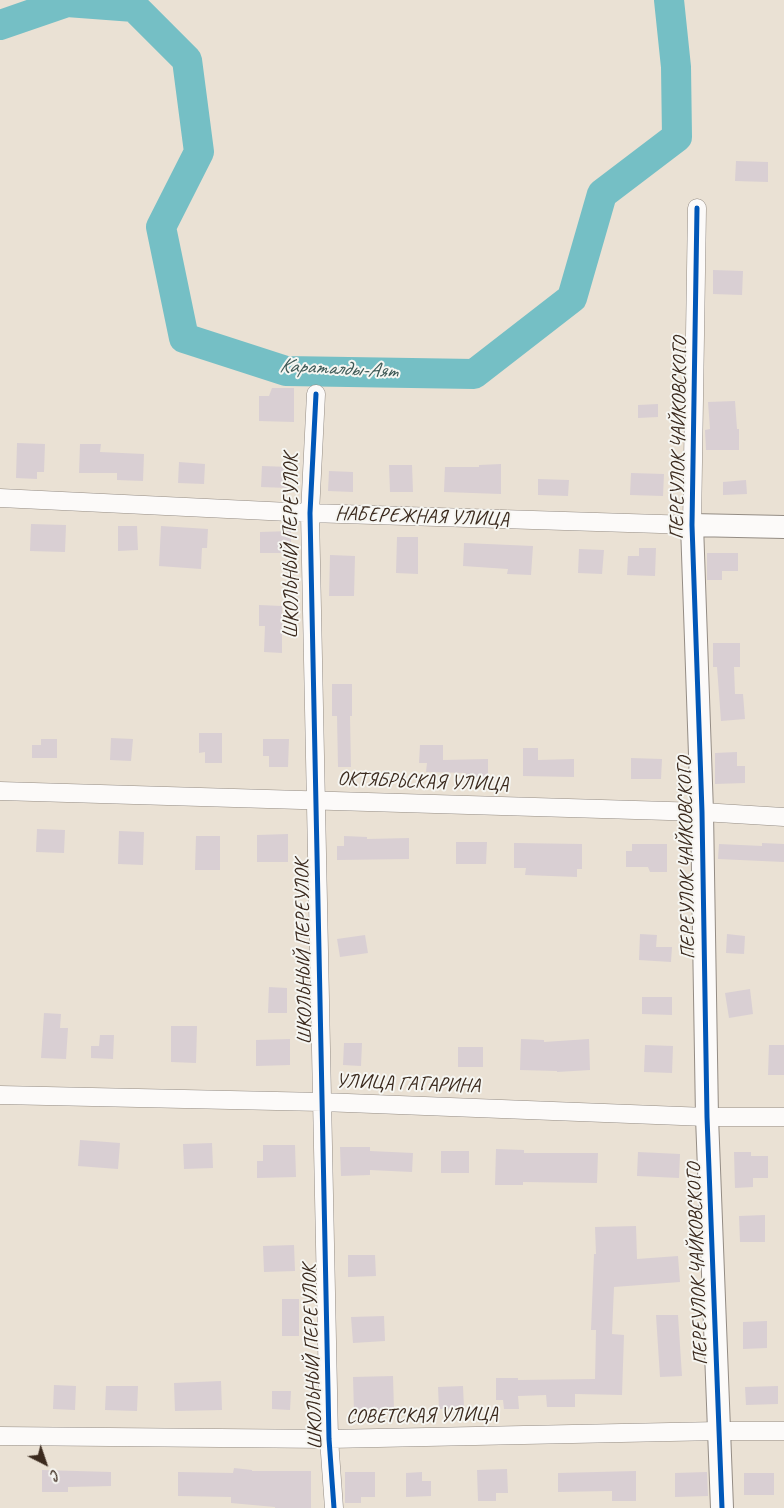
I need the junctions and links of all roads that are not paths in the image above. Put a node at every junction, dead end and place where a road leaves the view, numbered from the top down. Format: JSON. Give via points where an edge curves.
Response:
{"nodes":[{"id":1,"x":697,"y":208,"type":"dead end"},
{"id":2,"x":316,"y":394,"type":"dead end"},
{"id":3,"x":0,"y":498,"type":"edge"},
{"id":4,"x":310,"y":514,"type":"junction"},
{"id":5,"x":692,"y":525,"type":"junction"},
{"id":6,"x":784,"y":527,"type":"edge"},
{"id":7,"x":0,"y":792,"type":"edge"},
{"id":8,"x":316,"y":800,"type":"junction"},
{"id":9,"x":702,"y":812,"type":"junction"},
{"id":10,"x":784,"y":817,"type":"edge"},
{"id":11,"x":0,"y":1095,"type":"edge"},
{"id":12,"x":322,"y":1102,"type":"junction"},
{"id":13,"x":707,"y":1117,"type":"junction"},
{"id":14,"x":784,"y":1117,"type":"edge"},
{"id":15,"x":719,"y":1431,"type":"junction"},
{"id":16,"x":784,"y":1431,"type":"edge"},
{"id":17,"x":0,"y":1436,"type":"edge"},
{"id":18,"x":329,"y":1439,"type":"junction"},
{"id":19,"x":334,"y":1508,"type":"edge"},
{"id":20,"x":722,"y":1508,"type":"edge"}],
"edges":[{"from":1,"to":5,"type":"street","name":"ПЕРЕУЛОК ЧАЙКОВСКОГО"},
{"from":2,"to":4,"type":"street","name":"ШКОЛЬНЫЙ ПЕРЕУЛОК"},
{"from":3,"to":4,"type":"street","name":"НАБЕРЕЖНАЯ УЛИЦА"},
{"from":4,"to":5,"type":"street","name":"НАБЕРЕЖНАЯ УЛИЦА"},
{"from":4,"to":8,"type":"street","name":"ШКОЛЬНЫЙ ПЕРЕУЛОК"},
{"from":5,"to":6,"type":"street","name":"НАБЕРЕЖНАЯ УЛИЦА"},
{"from":5,"to":9,"type":"street","name":"ПЕРЕУЛОК ЧАЙКОВСКОГО"},
{"from":7,"to":8,"type":"street","name":"ОКТЯБРЬСКАЯ УЛИЦА"},
{"from":8,"to":9,"type":"street","name":"ОКТЯБРЬСКАЯ УЛИЦА"},
{"from":8,"to":12,"type":"street","name":"ШКОЛЬНЫЙ ПЕРЕУЛОК"},
{"from":9,"to":10,"type":"street","name":"ОКТЯБРЬСКАЯ УЛИЦА"},
{"from":9,"to":13,"type":"street","name":"ПЕРЕУЛОК ЧАЙКОВСКОГО"},
{"from":11,"to":12,"type":"street","name":"УЛИЦА ГАГАРИНА"},
{"from":12,"to":13,"type":"street","name":"УЛИЦА ГАГАРИНА"},
{"from":12,"to":18,"type":"street","name":"ШКОЛЬНЫЙ ПЕРЕУЛОК"},
{"from":13,"to":14,"type":"street","name":"УЛИЦА ГАГАРИНА"},
{"from":13,"to":15,"type":"street","name":"ПЕРЕУЛОК ЧАЙКОВСКОГО"},
{"from":15,"to":16,"type":"street","name":"СОВЕТСКАЯ УЛИЦА"},
{"from":15,"to":18,"type":"street","name":"СОВЕТСКАЯ УЛИЦА"},
{"from":15,"to":20,"type":"street","name":"ПЕРЕУЛОК ЧАЙКОВСКОГО"},
{"from":17,"to":18,"type":"street","name":"СОВЕТСКАЯ УЛИЦА"},
{"from":18,"to":19,"type":"street","name":"ШКОЛЬНЫЙ ПЕРЕУЛОК"}]}
